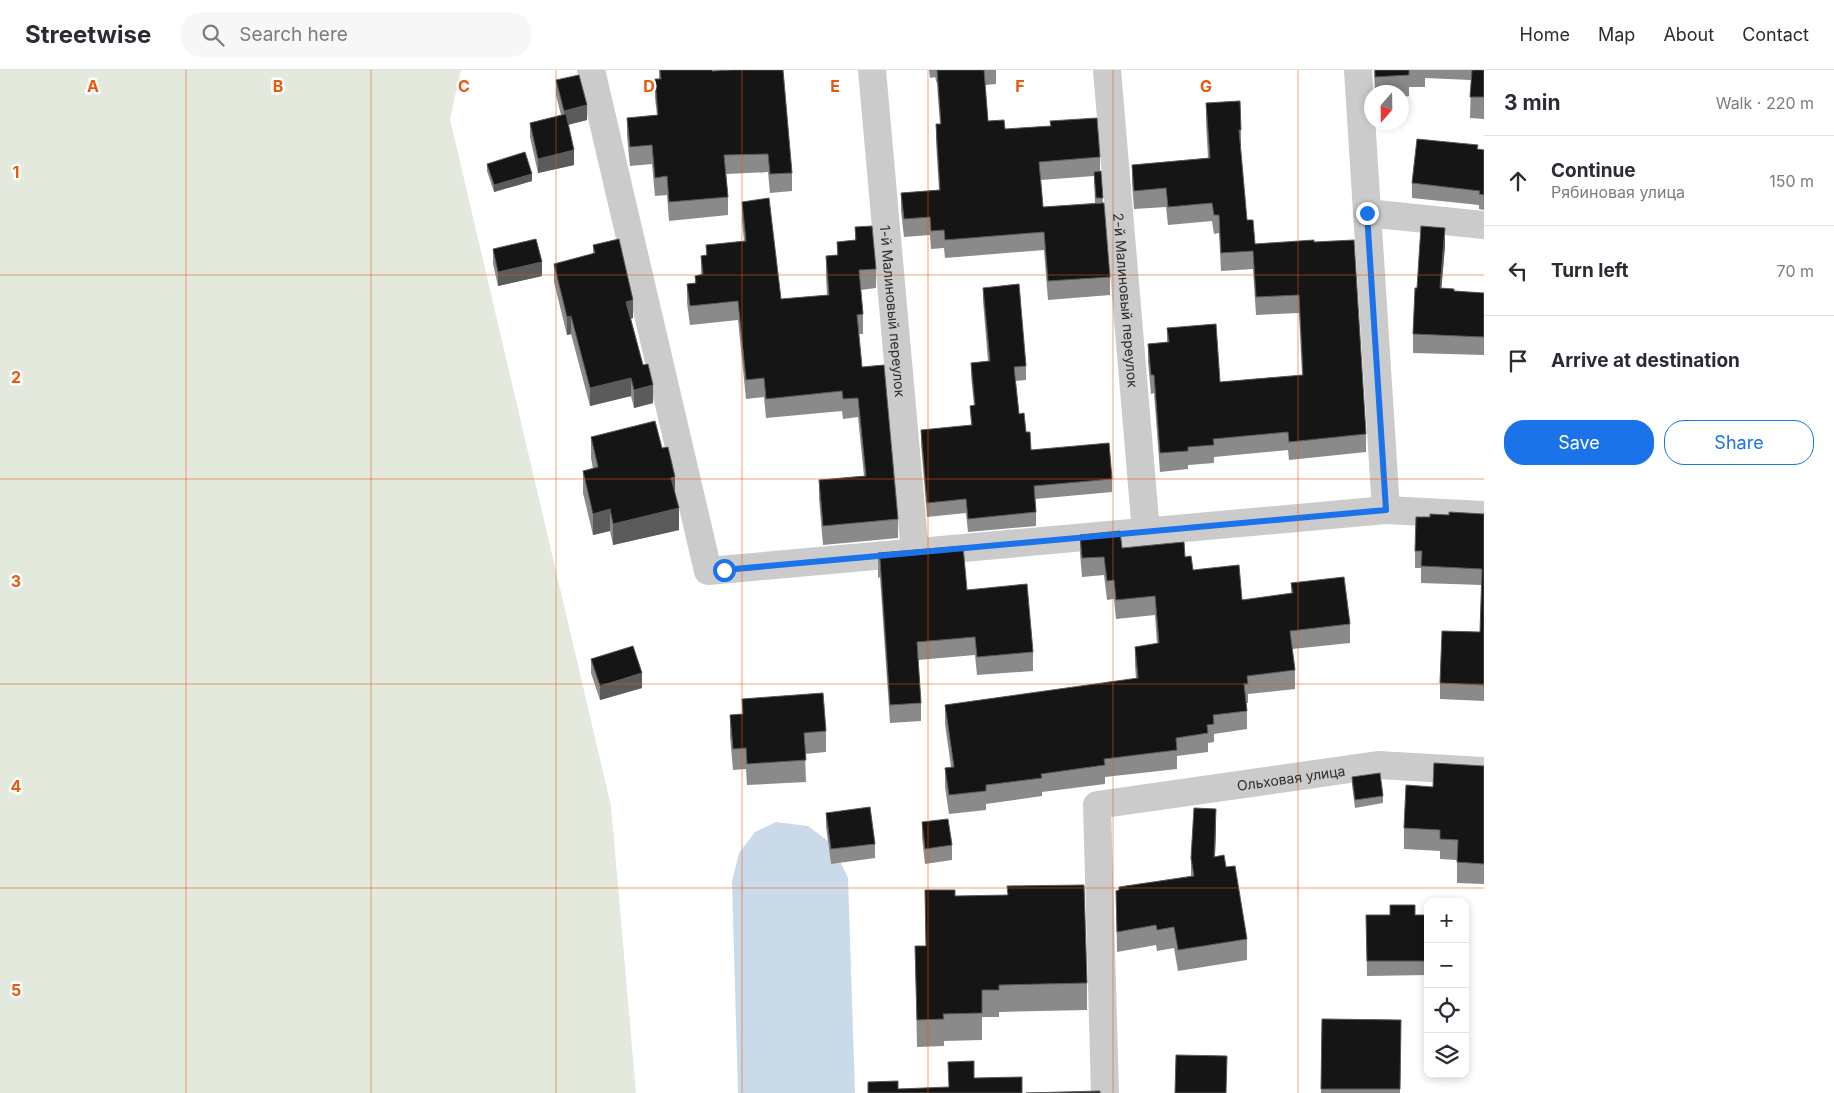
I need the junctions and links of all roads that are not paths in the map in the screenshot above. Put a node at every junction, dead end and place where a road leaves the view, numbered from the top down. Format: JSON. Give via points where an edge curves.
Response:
{"nodes":[{"id":1,"x":591,"y":70,"type":"edge"},
{"id":2,"x":872,"y":70,"type":"edge"},
{"id":3,"x":1107,"y":70,"type":"edge"},
{"id":4,"x":1358,"y":70,"type":"edge"},
{"id":5,"x":1367,"y":213,"type":"junction"},
{"id":6,"x":1484,"y":225,"type":"edge"},
{"id":7,"x":1386,"y":510,"type":"junction"},
{"id":8,"x":1484,"y":515,"type":"edge"},
{"id":9,"x":1146,"y":532,"type":"junction"},
{"id":10,"x":915,"y":553,"type":"junction"},
{"id":11,"x":1484,"y":772,"type":"edge"},
{"id":12,"x":1104,"y":1093,"type":"edge"}],
"edges":[{"from":1,"to":10,"type":"street","via":[[708,571]]},
{"from":2,"to":10,"type":"street","name":"1-й Малиновый переулок"},
{"from":3,"to":9,"type":"street","name":"2-й Малиновый переулок"},
{"from":4,"to":5,"type":"street"},
{"from":5,"to":6,"type":"street"},
{"from":5,"to":7,"type":"street"},
{"from":7,"to":8,"type":"street"},
{"from":7,"to":9,"type":"street"},
{"from":9,"to":10,"type":"street"},
{"from":11,"to":12,"type":"street","name":"Ольховая улица","via":[[1378,765],[1097,804]]}]}
